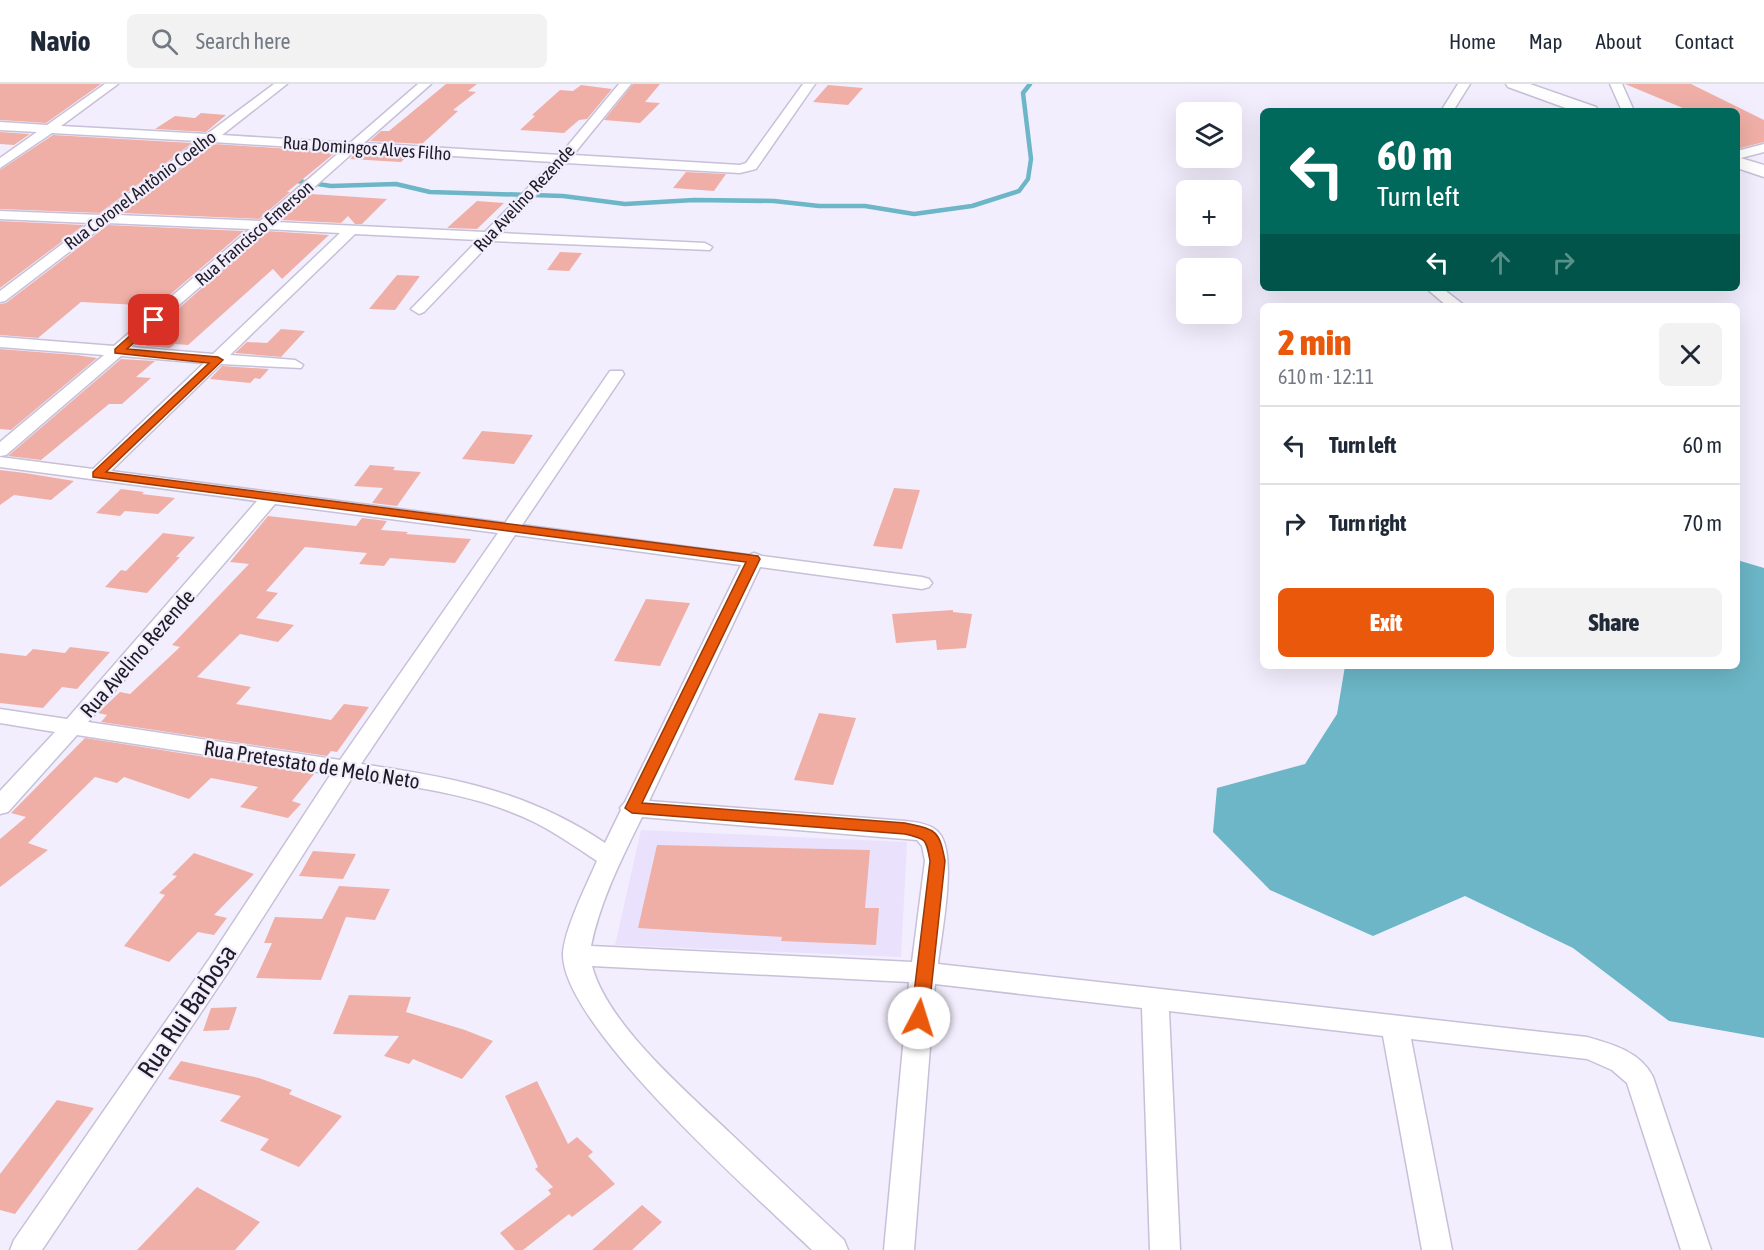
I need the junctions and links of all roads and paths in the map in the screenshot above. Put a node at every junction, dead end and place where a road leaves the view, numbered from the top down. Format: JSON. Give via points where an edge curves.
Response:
{"nodes":[{"id":1,"x":112,"y":84,"type":"edge"},
{"id":2,"x":281,"y":84,"type":"edge"},
{"id":3,"x":424,"y":84,"type":"edge"},
{"id":4,"x":625,"y":84,"type":"edge"},
{"id":5,"x":809,"y":84,"type":"edge"},
{"id":6,"x":1464,"y":84,"type":"edge"},
{"id":7,"x":1514,"y":84,"type":"edge"},
{"id":8,"x":1616,"y":84,"type":"edge"},
{"id":9,"x":1449,"y":108,"type":"edge"},
{"id":10,"x":1582,"y":108,"type":"edge"},
{"id":11,"x":1627,"y":108,"type":"edge"},
{"id":12,"x":0,"y":126,"type":"edge"},
{"id":13,"x":51,"y":128,"type":"junction"},
{"id":14,"x":209,"y":138,"type":"junction"},
{"id":15,"x":350,"y":147,"type":"junction"},
{"id":16,"x":1764,"y":148,"type":"edge"},
{"id":17,"x":1740,"y":154,"type":"edge"},
{"id":18,"x":563,"y":159,"type":"junction"},
{"id":19,"x":1740,"y":163,"type":"edge"},
{"id":20,"x":0,"y":164,"type":"edge"},
{"id":21,"x":1764,"y":171,"type":"edge"},
{"id":22,"x":0,"y":215,"type":"edge"},
{"id":23,"x":102,"y":219,"type":"junction"},
{"id":24,"x":262,"y":225,"type":"junction"},
{"id":25,"x":351,"y":230,"type":"junction"},
{"id":26,"x":487,"y":237,"type":"junction"},
{"id":27,"x":705,"y":247,"type":"dead end"},
{"id":28,"x":1437,"y":291,"type":"edge"},
{"id":29,"x":0,"y":298,"type":"edge"},
{"id":30,"x":1452,"y":303,"type":"edge"},
{"id":31,"x":419,"y":309,"type":"dead end"},
{"id":32,"x":0,"y":342,"type":"edge"},
{"id":33,"x":118,"y":351,"type":"junction"},
{"id":34,"x":218,"y":360,"type":"junction"},
{"id":35,"x":295,"y":365,"type":"dead end"},
{"id":36,"x":616,"y":374,"type":"dead end"},
{"id":37,"x":0,"y":451,"type":"edge"},
{"id":38,"x":0,"y":462,"type":"edge"},
{"id":39,"x":97,"y":475,"type":"junction"},
{"id":40,"x":271,"y":497,"type":"junction"},
{"id":41,"x":512,"y":529,"type":"junction"},
{"id":42,"x":754,"y":559,"type":"junction"},
{"id":43,"x":922,"y":583,"type":"dead end"},
{"id":44,"x":0,"y":717,"type":"edge"},
{"id":45,"x":72,"y":727,"type":"junction"},
{"id":46,"x":345,"y":770,"type":"junction"},
{"id":47,"x":0,"y":806,"type":"edge"},
{"id":48,"x":632,"y":808,"type":"junction"},
{"id":49,"x":610,"y":858,"type":"junction"},
{"id":50,"x":576,"y":955,"type":"junction"},
{"id":51,"x":924,"y":973,"type":"junction"},
{"id":52,"x":1155,"y":999,"type":"junction"},
{"id":53,"x":1395,"y":1026,"type":"junction"},
{"id":54,"x":25,"y":1250,"type":"edge"},
{"id":55,"x":833,"y":1250,"type":"edge"},
{"id":56,"x":899,"y":1250,"type":"edge"},
{"id":57,"x":1165,"y":1250,"type":"edge"},
{"id":58,"x":1437,"y":1250,"type":"edge"},
{"id":59,"x":1696,"y":1250,"type":"edge"}],
"edges":[{"from":1,"to":13,"type":"street"},
{"from":2,"to":14,"type":"street","name":"Rua Coronel Antônio Coelho"},
{"from":3,"to":15,"type":"street","name":"Rua Francisco Emerson"},
{"from":4,"to":18,"type":"street","name":"Rua Avelino Rezende"},
{"from":5,"to":18,"type":"street","name":"Rua Domingos Alves Filho","via":[[751,166],[733,170]]},
{"from":6,"to":9,"type":"street"},
{"from":7,"to":10,"type":"main road"},
{"from":8,"to":11,"type":"street"},
{"from":12,"to":13,"type":"street","name":"Rua Domingos Alves Filho"},
{"from":13,"to":14,"type":"street","name":"Rua Domingos Alves Filho"},
{"from":13,"to":20,"type":"street"},
{"from":14,"to":15,"type":"street","name":"Rua Domingos Alves Filho"},
{"from":14,"to":23,"type":"street","name":"Rua Coronel Antônio Coelho"},
{"from":15,"to":18,"type":"street","name":"Rua Domingos Alves Filho"},
{"from":15,"to":24,"type":"street","name":"Rua Francisco Emerson"},
{"from":16,"to":17,"type":"street"},
{"from":18,"to":26,"type":"street","name":"Rua Avelino Rezende"},
{"from":19,"to":21,"type":"main road"},
{"from":22,"to":23,"type":"street"},
{"from":23,"to":24,"type":"street"},
{"from":23,"to":29,"type":"street","name":"Rua Coronel Antônio Coelho"},
{"from":24,"to":25,"type":"street"},
{"from":24,"to":33,"type":"street","name":"Rua Francisco Emerson"},
{"from":25,"to":26,"type":"street"},
{"from":25,"to":34,"type":"street"},
{"from":26,"to":27,"type":"street"},
{"from":26,"to":31,"type":"street","name":"Rua Avelino Rezende"},
{"from":28,"to":30,"type":"street"},
{"from":32,"to":33,"type":"street"},
{"from":33,"to":34,"type":"street"},
{"from":33,"to":37,"type":"street","name":"Rua Francisco Emerson"},
{"from":34,"to":35,"type":"street"},
{"from":34,"to":39,"type":"street"},
{"from":36,"to":41,"type":"street","name":"Rua Rui Barbosa"},
{"from":38,"to":39,"type":"street"},
{"from":39,"to":40,"type":"street"},
{"from":40,"to":41,"type":"street"},
{"from":40,"to":45,"type":"street","name":"Rua Avelino Rezende"},
{"from":41,"to":42,"type":"street"},
{"from":41,"to":46,"type":"street","name":"Rua Rui Barbosa"},
{"from":42,"to":43,"type":"street"},
{"from":42,"to":48,"type":"street"},
{"from":44,"to":45,"type":"street","name":"Rua Pretestato de Melo Neto"},
{"from":45,"to":46,"type":"street","name":"Rua Pretestato de Melo Neto"},
{"from":45,"to":47,"type":"street","name":"Rua Avelino Rezende"},
{"from":46,"to":49,"type":"street","name":"Rua Pretestato de Melo Neto","via":[[481,792],[557,823]]},
{"from":46,"to":54,"type":"street","name":"Rua Rui Barbosa","via":[[219,965]]},
{"from":48,"to":49,"type":"street"},
{"from":48,"to":51,"type":"street","via":[[928,834],[938,861]]},
{"from":49,"to":50,"type":"street"},
{"from":50,"to":51,"type":"street"},
{"from":50,"to":55,"type":"street","via":[[584,986],[652,1078]]},
{"from":51,"to":52,"type":"street"},
{"from":51,"to":56,"type":"street"},
{"from":52,"to":53,"type":"street"},
{"from":52,"to":57,"type":"street"},
{"from":53,"to":58,"type":"street"},
{"from":53,"to":59,"type":"street","via":[[1587,1048],[1611,1054],[1626,1063],[1639,1077]]}]}
